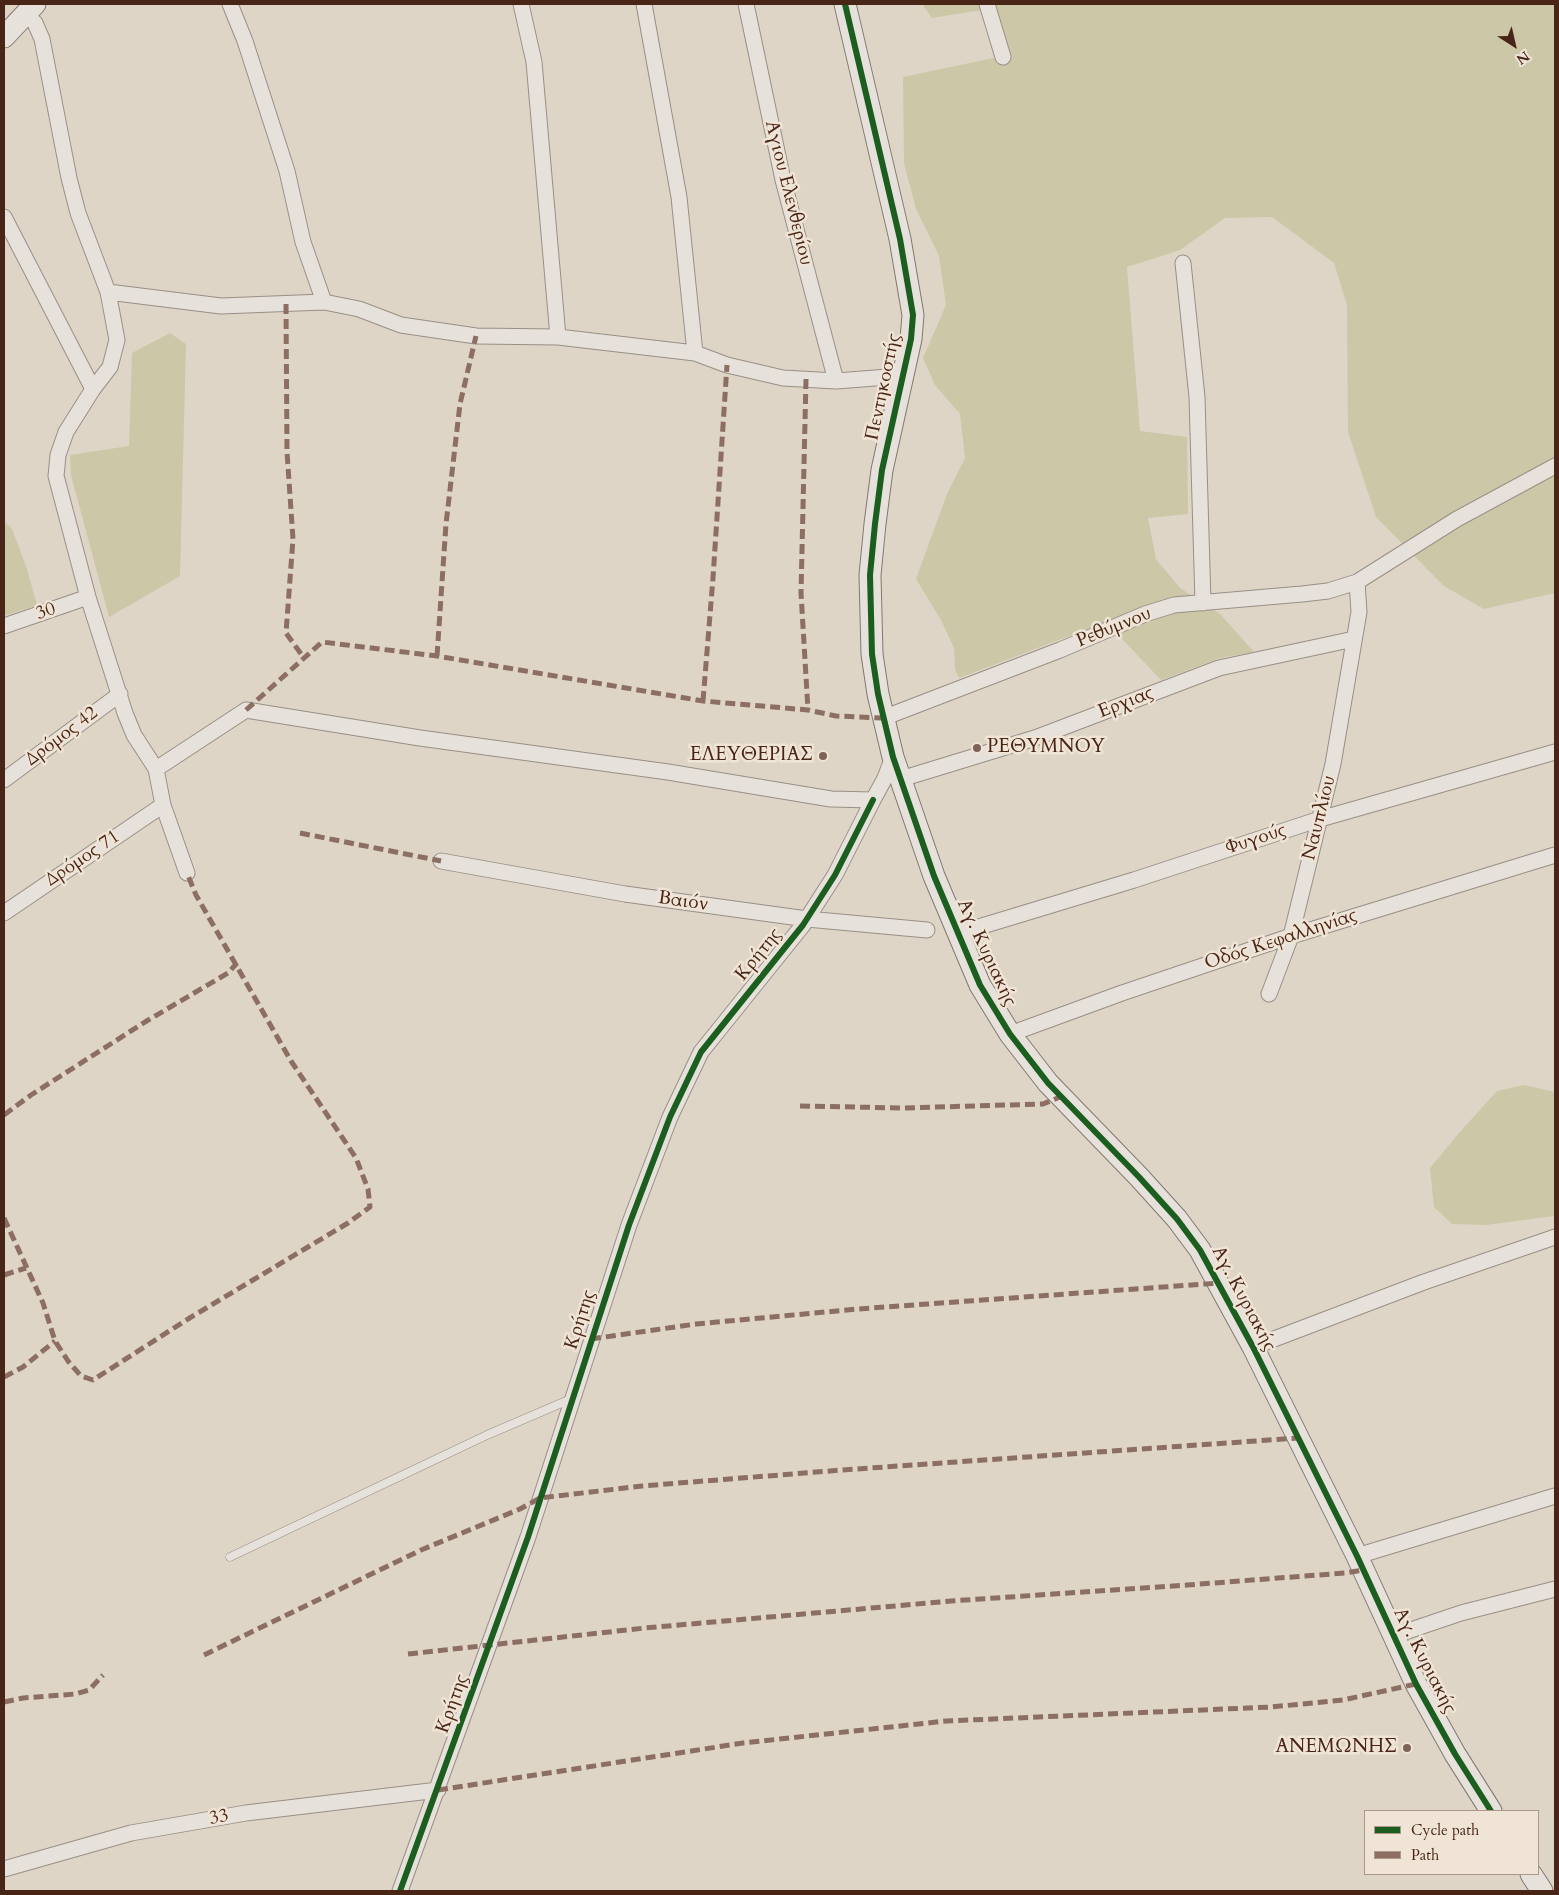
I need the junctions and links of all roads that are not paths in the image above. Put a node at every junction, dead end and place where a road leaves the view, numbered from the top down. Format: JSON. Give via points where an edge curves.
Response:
{"nodes":[{"id":1,"x":230,"y":4,"type":"edge"},
{"id":2,"x":521,"y":4,"type":"edge"},
{"id":3,"x":644,"y":4,"type":"edge"},
{"id":4,"x":746,"y":4,"type":"edge"},
{"id":5,"x":844,"y":4,"type":"edge"},
{"id":6,"x":987,"y":4,"type":"edge"},
{"id":7,"x":31,"y":9,"type":"edge"},
{"id":8,"x":4,"y":37,"type":"edge"},
{"id":9,"x":1004,"y":56,"type":"dead end"},
{"id":10,"x":4,"y":217,"type":"edge"},
{"id":11,"x":1183,"y":263,"type":"dead end"},
{"id":12,"x":108,"y":292,"type":"junction"},
{"id":13,"x":324,"y":302,"type":"junction"},
{"id":14,"x":558,"y":337,"type":"junction"},
{"id":15,"x":695,"y":353,"type":"junction"},
{"id":16,"x":902,"y":376,"type":"junction"},
{"id":17,"x":836,"y":381,"type":"junction"},
{"id":18,"x":93,"y":389,"type":"junction"},
{"id":19,"x":1555,"y":466,"type":"edge"},
{"id":20,"x":1357,"y":582,"type":"junction"},
{"id":21,"x":88,"y":597,"type":"junction"},
{"id":22,"x":1202,"y":603,"type":"junction"},
{"id":23,"x":4,"y":626,"type":"edge"},
{"id":24,"x":1354,"y":639,"type":"junction"},
{"id":25,"x":120,"y":694,"type":"junction"},
{"id":26,"x":883,"y":718,"type":"junction"},
{"id":27,"x":1555,"y":752,"type":"edge"},
{"id":28,"x":893,"y":756,"type":"junction"},
{"id":29,"x":156,"y":769,"type":"junction"},
{"id":30,"x":4,"y":780,"type":"edge"},
{"id":31,"x":901,"y":780,"type":"junction"},
{"id":32,"x":873,"y":800,"type":"junction"},
{"id":33,"x":163,"y":805,"type":"junction"},
{"id":34,"x":1320,"y":819,"type":"junction"},
{"id":35,"x":1555,"y":855,"type":"edge"},
{"id":36,"x":441,"y":862,"type":"dead end"},
{"id":37,"x":186,"y":873,"type":"dead end"},
{"id":38,"x":4,"y":913,"type":"edge"},
{"id":39,"x":807,"y":919,"type":"junction"},
{"id":40,"x":927,"y":930,"type":"dead end"},
{"id":41,"x":959,"y":933,"type":"junction"},
{"id":42,"x":1290,"y":936,"type":"junction"},
{"id":43,"x":1269,"y":994,"type":"dead end"},
{"id":44,"x":1010,"y":1034,"type":"junction"},
{"id":45,"x":1555,"y":1236,"type":"edge"},
{"id":46,"x":1253,"y":1347,"type":"junction"},
{"id":47,"x":571,"y":1399,"type":"junction"},
{"id":48,"x":1555,"y":1496,"type":"edge"},
{"id":49,"x":1357,"y":1556,"type":"junction"},
{"id":50,"x":230,"y":1557,"type":"dead end"},
{"id":51,"x":1555,"y":1588,"type":"edge"},
{"id":52,"x":1393,"y":1636,"type":"junction"},
{"id":53,"x":438,"y":1790,"type":"junction"},
{"id":54,"x":1490,"y":1810,"type":"edge"},
{"id":55,"x":4,"y":1869,"type":"edge"},
{"id":56,"x":1532,"y":1875,"type":"edge"},
{"id":57,"x":400,"y":1891,"type":"edge"},
{"id":58,"x":1542,"y":1891,"type":"edge"}],
"edges":[{"from":1,"to":13,"type":"street","via":[[287,170],[303,242]]},
{"from":2,"to":14,"type":"street","via":[[534,62]]},
{"from":3,"to":15,"type":"street","via":[[679,198]]},
{"from":4,"to":17,"type":"street","name":"Αγιου Ελενθερίου","via":[[783,180]]},
{"from":5,"to":16,"type":"street","name":"Πεντηκοστής","via":[[911,298],[911,339]]},
{"from":6,"to":9,"type":"street"},
{"from":7,"to":8,"type":"street"},
{"from":7,"to":12,"type":"street","via":[[42,39],[78,214]]},
{"from":10,"to":18,"type":"street"},
{"from":11,"to":22,"type":"street","via":[[1198,397]]},
{"from":12,"to":13,"type":"street","via":[[221,306]]},
{"from":12,"to":18,"type":"street","via":[[117,340],[115,354],[110,367]]},
{"from":13,"to":14,"type":"street","via":[[359,309],[401,325],[476,336]]},
{"from":14,"to":15,"type":"street"},
{"from":15,"to":17,"type":"street","via":[[727,365],[783,378]]},
{"from":16,"to":17,"type":"street"},
{"from":16,"to":26,"type":"street","name":"Πεντηκοστής","via":[[882,470],[870,574],[872,654]]},
{"from":18,"to":21,"type":"street","via":[[66,432],[58,455],[56,476]]},
{"from":19,"to":20,"type":"street","name":"Ρεθύμνου","via":[[1473,510]]},
{"from":20,"to":22,"type":"street","name":"Ρεθύμνου","via":[[1311,593]]},
{"from":20,"to":24,"type":"street","name":"Ναυπλίου","via":[[1358,612]]},
{"from":21,"to":23,"type":"street","name":"30"},
{"from":21,"to":25,"type":"street"},
{"from":22,"to":26,"type":"street","name":"Ρεθύμνου","via":[[1145,614]]},
{"from":24,"to":31,"type":"street","name":"Ερχιας","via":[[1219,668],[1035,738]]},
{"from":24,"to":34,"type":"street","name":"Ναυπλίου","via":[[1339,732]]},
{"from":25,"to":29,"type":"street","via":[[134,735]]},
{"from":25,"to":30,"type":"street","name":"Δρόμος 42"},
{"from":26,"to":28,"type":"street","name":"Πεντηκοστής"},
{"from":27,"to":34,"type":"street","name":"Φυγούς"},
{"from":28,"to":31,"type":"street","name":"Πεντηκοστής"},
{"from":28,"to":32,"type":"street","name":"Κρήτης"},
{"from":29,"to":32,"type":"street","via":[[246,710],[668,772],[831,800]]},
{"from":29,"to":33,"type":"street"},
{"from":31,"to":41,"type":"street","name":"Αγ. Κυριακής","via":[[934,876]]},
{"from":32,"to":39,"type":"street","name":"Κρήτης","via":[[836,875]]},
{"from":33,"to":37,"type":"street"},
{"from":33,"to":38,"type":"street","name":"Δρόμος 71"},
{"from":34,"to":41,"type":"street","name":"Φυγούς"},
{"from":34,"to":42,"type":"street","name":"Ναυπλίου"},
{"from":35,"to":42,"type":"street","name":"Οδός Κεφαλληνίας"},
{"from":36,"to":39,"type":"street","name":"Βαιόν","via":[[625,894]]},
{"from":39,"to":40,"type":"street","name":"Βαιόν"},
{"from":39,"to":47,"type":"street","name":"Κρήτης","via":[[701,1052],[670,1116],[629,1225]]},
{"from":41,"to":44,"type":"street","name":"Αγ. Κυριακής","via":[[980,984]]},
{"from":42,"to":43,"type":"street","name":"Ναυπλίου"},
{"from":42,"to":44,"type":"street","name":"Οδός Κεφαλληνίας"},
{"from":44,"to":46,"type":"street","name":"Αγ. Κυριακής","via":[[1068,1107],[1112,1148],[1183,1227],[1200,1250]]},
{"from":45,"to":46,"type":"street"},
{"from":46,"to":49,"type":"street","name":"Αγ. Κυριακής"},
{"from":47,"to":50,"type":"lane","via":[[487,1435]]},
{"from":47,"to":53,"type":"street","name":"Κρήτης","via":[[528,1537]]},
{"from":48,"to":49,"type":"street"},
{"from":49,"to":52,"type":"street","name":"Αγ. Κυριακής"},
{"from":51,"to":52,"type":"street","via":[[1460,1613]]},
{"from":52,"to":54,"type":"street","name":"Αγ. Κυριακής","via":[[1455,1754]]},
{"from":53,"to":55,"type":"street","name":"33","via":[[246,1813],[130,1833]]},
{"from":53,"to":57,"type":"street","name":"Κρήτης"},
{"from":56,"to":58,"type":"street"}]}
